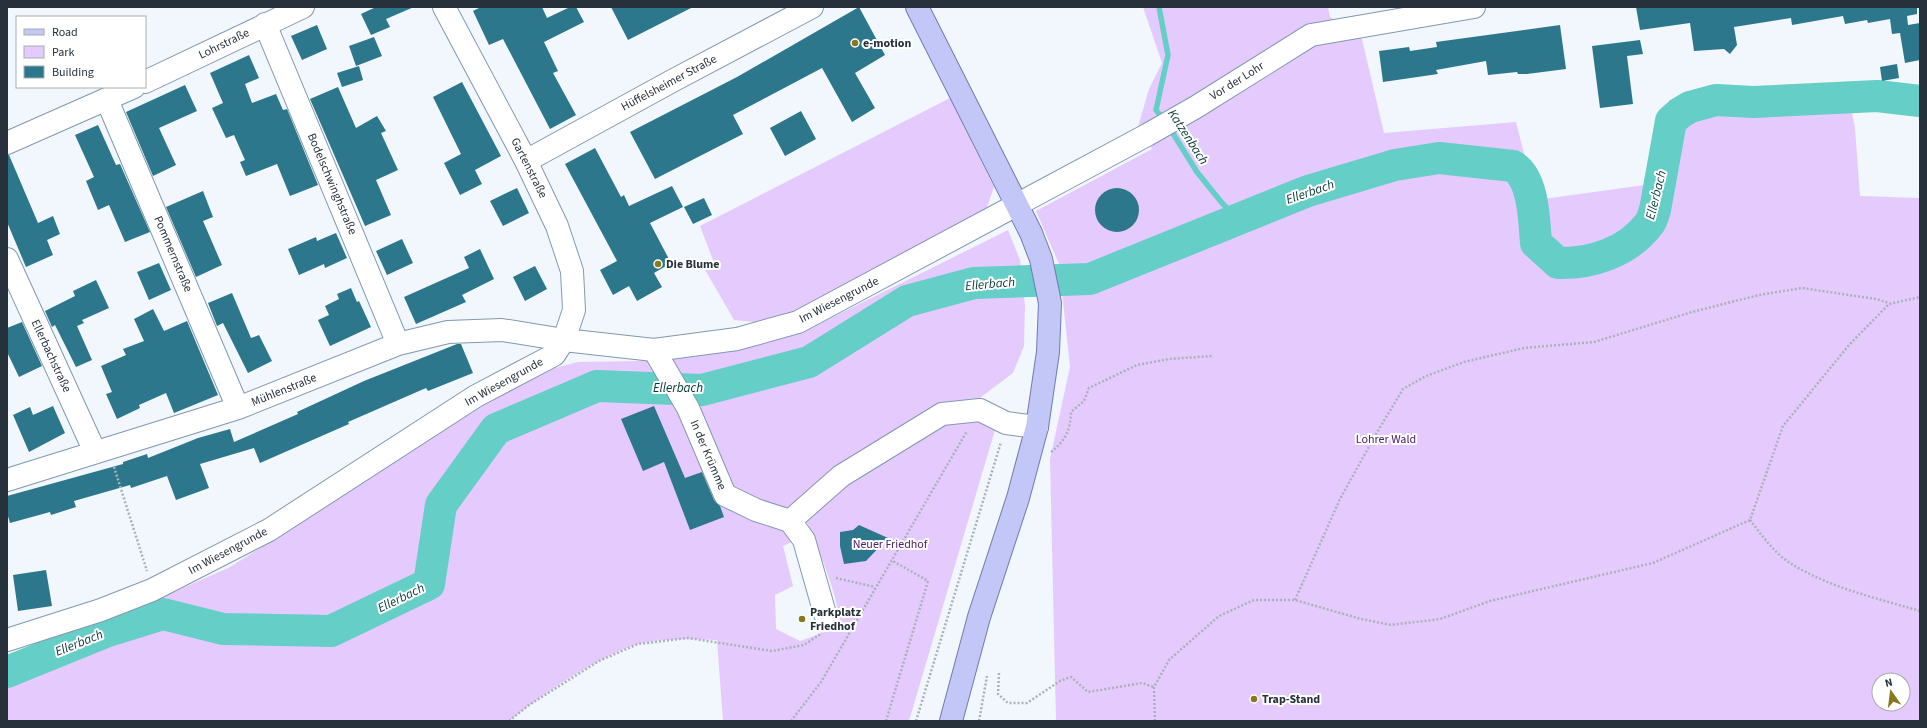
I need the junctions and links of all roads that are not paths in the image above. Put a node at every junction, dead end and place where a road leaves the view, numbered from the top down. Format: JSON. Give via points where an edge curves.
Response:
{"nodes":[{"id":1,"x":303,"y":7,"type":"edge"},
{"id":2,"x":444,"y":7,"type":"edge"},
{"id":3,"x":812,"y":7,"type":"edge"},
{"id":4,"x":917,"y":7,"type":"edge"},
{"id":5,"x":1474,"y":7,"type":"edge"},
{"id":6,"x":265,"y":24,"type":"junction"},
{"id":7,"x":146,"y":82,"type":"edge"},
{"id":8,"x":132,"y":88,"type":"edge"},
{"id":9,"x":107,"y":100,"type":"junction"},
{"id":10,"x":7,"y":143,"type":"edge"},
{"id":11,"x":526,"y":161,"type":"junction"},
{"id":12,"x":1018,"y":205,"type":"junction"},
{"id":13,"x":7,"y":259,"type":"edge"},
{"id":14,"x":564,"y":340,"type":"junction"},
{"id":15,"x":398,"y":344,"type":"junction"},
{"id":16,"x":654,"y":350,"type":"junction"},
{"id":17,"x":238,"y":408,"type":"junction"},
{"id":18,"x":1037,"y":427,"type":"junction"},
{"id":19,"x":103,"y":450,"type":"junction"},
{"id":20,"x":7,"y":480,"type":"edge"},
{"id":21,"x":790,"y":521,"type":"junction"},
{"id":22,"x":825,"y":614,"type":"road end"},
{"id":23,"x":7,"y":640,"type":"edge"},
{"id":24,"x":951,"y":721,"type":"edge"}],
"edges":[{"from":1,"to":6,"type":"street","name":"Lohrstraße"},
{"from":2,"to":11,"type":"street","name":"Gartenstraße"},
{"from":3,"to":11,"type":"street","name":"Hüffelsheimer Straße"},
{"from":4,"to":12,"type":"main road"},
{"from":5,"to":12,"type":"street","name":"Vor der Lohr","via":[[1311,35],[1196,107]]},
{"from":6,"to":7,"type":"street","name":"Lohrstraße"},
{"from":6,"to":15,"type":"street","name":"Bodelschwinghstraße"},
{"from":8,"to":9,"type":"street"},
{"from":9,"to":10,"type":"street"},
{"from":9,"to":17,"type":"street","name":"Pommernstraße"},
{"from":11,"to":14,"type":"street","name":"Gartenstraße","via":[[556,226],[572,270],[574,310]]},
{"from":12,"to":16,"type":"street","name":"Im Wiesengrunde","via":[[798,322],[737,339]]},
{"from":12,"to":18,"type":"main road","via":[[1041,258],[1050,303],[1048,352]]},
{"from":13,"to":19,"type":"street","name":"Ellerbachstraße"},
{"from":14,"to":15,"type":"street","name":"Mühlenstraße","via":[[502,330],[448,332]]},
{"from":14,"to":16,"type":"street","name":"Im Wiesengrunde"},
{"from":14,"to":23,"type":"street","name":"Im Wiesengrunde","via":[[554,355],[476,396],[269,530],[152,590],[101,610]]},
{"from":15,"to":17,"type":"street","name":"Mühlenstraße"},
{"from":16,"to":21,"type":"street","name":"In der Krümme","via":[[688,408],[725,495],[756,510]]},
{"from":17,"to":19,"type":"street","name":"Mühlenstraße"},
{"from":18,"to":21,"type":"street","via":[[1006,423],[980,410],[942,414],[841,476]]},
{"from":18,"to":24,"type":"main road","via":[[1026,470],[978,616]]},
{"from":19,"to":20,"type":"street","name":"Mühlenstraße"},
{"from":21,"to":22,"type":"street","via":[[804,540]]}]}
